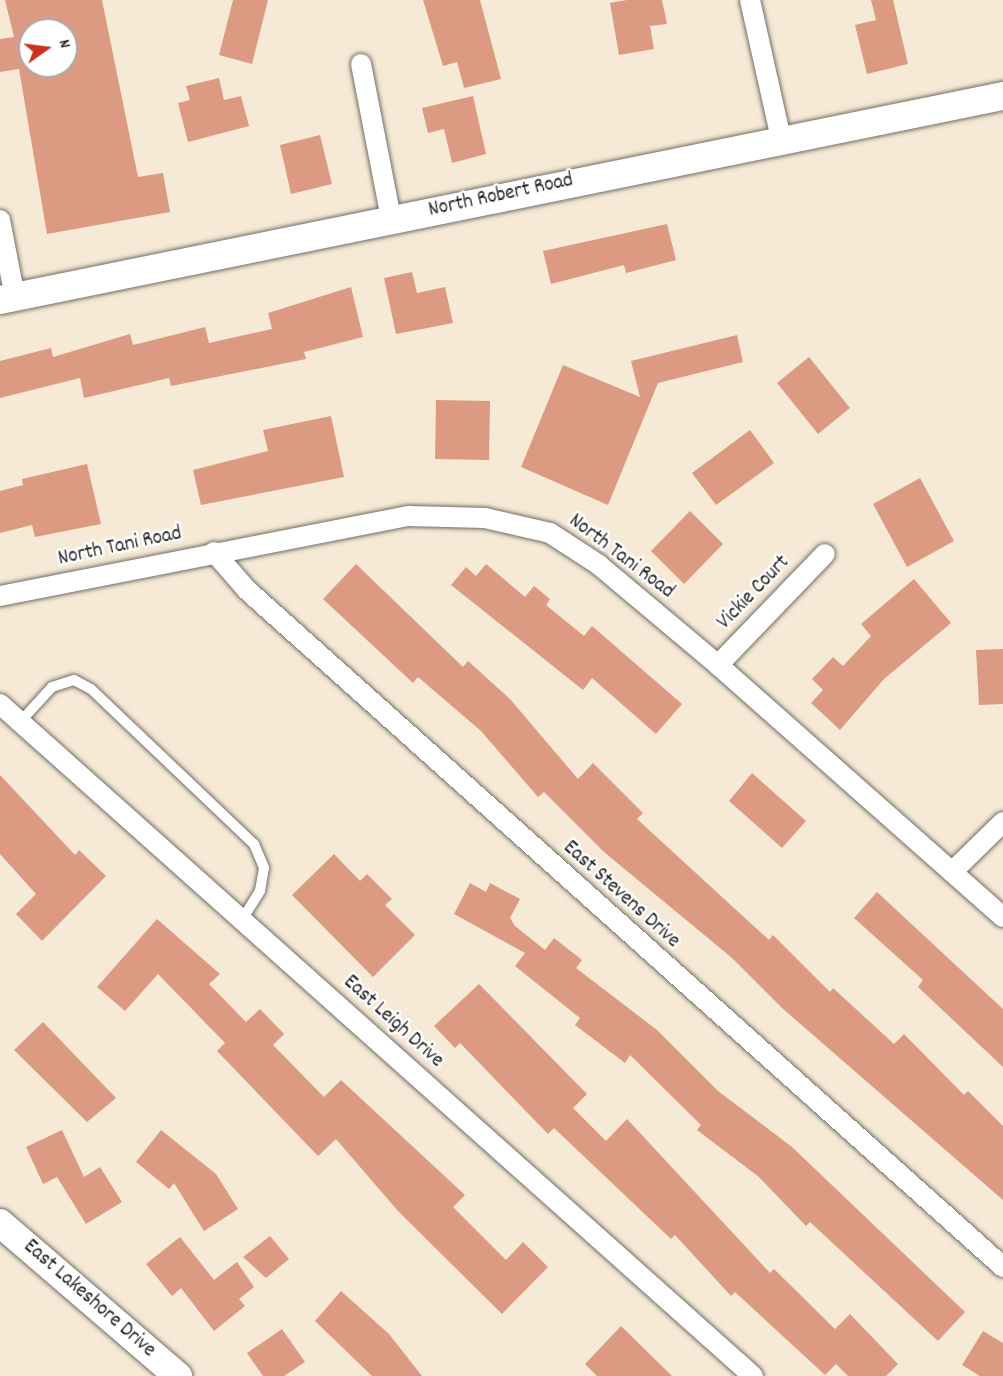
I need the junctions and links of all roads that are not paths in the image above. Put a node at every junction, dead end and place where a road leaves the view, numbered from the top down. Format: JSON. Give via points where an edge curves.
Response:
{"nodes":[{"id":1,"x":750,"y":0,"type":"edge"},
{"id":2,"x":361,"y":64,"type":"dead end"},
{"id":3,"x":1003,"y":96,"type":"edge"},
{"id":4,"x":781,"y":139,"type":"junction"},
{"id":5,"x":391,"y":219,"type":"junction"},
{"id":6,"x":0,"y":220,"type":"edge"},
{"id":7,"x":8,"y":298,"type":"edge"},
{"id":8,"x":213,"y":552,"type":"junction"},
{"id":9,"x":825,"y":554,"type":"dead end"},
{"id":10,"x":0,"y":596,"type":"edge"},
{"id":11,"x":718,"y":665,"type":"junction"},
{"id":12,"x":0,"y":704,"type":"edge"},
{"id":13,"x":20,"y":722,"type":"junction"},
{"id":14,"x":1003,"y":822,"type":"edge"},
{"id":15,"x":952,"y":872,"type":"junction"},
{"id":16,"x":1003,"y":917,"type":"edge"},
{"id":17,"x":242,"y":920,"type":"junction"},
{"id":18,"x":0,"y":1223,"type":"edge"},
{"id":19,"x":1003,"y":1267,"type":"edge"},
{"id":20,"x":178,"y":1376,"type":"edge"},
{"id":21,"x":753,"y":1376,"type":"edge"}],
"edges":[{"from":1,"to":4,"type":"street"},
{"from":2,"to":5,"type":"street"},
{"from":3,"to":4,"type":"main road","name":"North Robert Road"},
{"from":4,"to":5,"type":"main road","name":"North Robert Road"},
{"from":5,"to":7,"type":"main road","name":"North Robert Road"},
{"from":6,"to":7,"type":"street"},
{"from":8,"to":10,"type":"street","name":"North Tani Road"},
{"from":8,"to":11,"type":"street","name":"North Tani Road","via":[[409,516],[485,518],[550,532],[599,565]]},
{"from":8,"to":19,"type":"street","name":"East Stevens Drive","via":[[247,590]]},
{"from":9,"to":11,"type":"street","name":"Vickie Court"},
{"from":11,"to":15,"type":"street","name":"North Tani Road"},
{"from":12,"to":13,"type":"street","name":"East Leigh Drive"},
{"from":13,"to":17,"type":"street","name":"East Leigh Drive"},
{"from":13,"to":17,"type":"lane","via":[[52,687],[74,680],[92,689],[254,844],[264,868],[260,891]]},
{"from":14,"to":15,"type":"street"},
{"from":15,"to":16,"type":"street","name":"North Tani Road"},
{"from":17,"to":21,"type":"street","name":"East Leigh Drive"},
{"from":18,"to":20,"type":"main road","name":"East Lakeshore Drive"}]}
